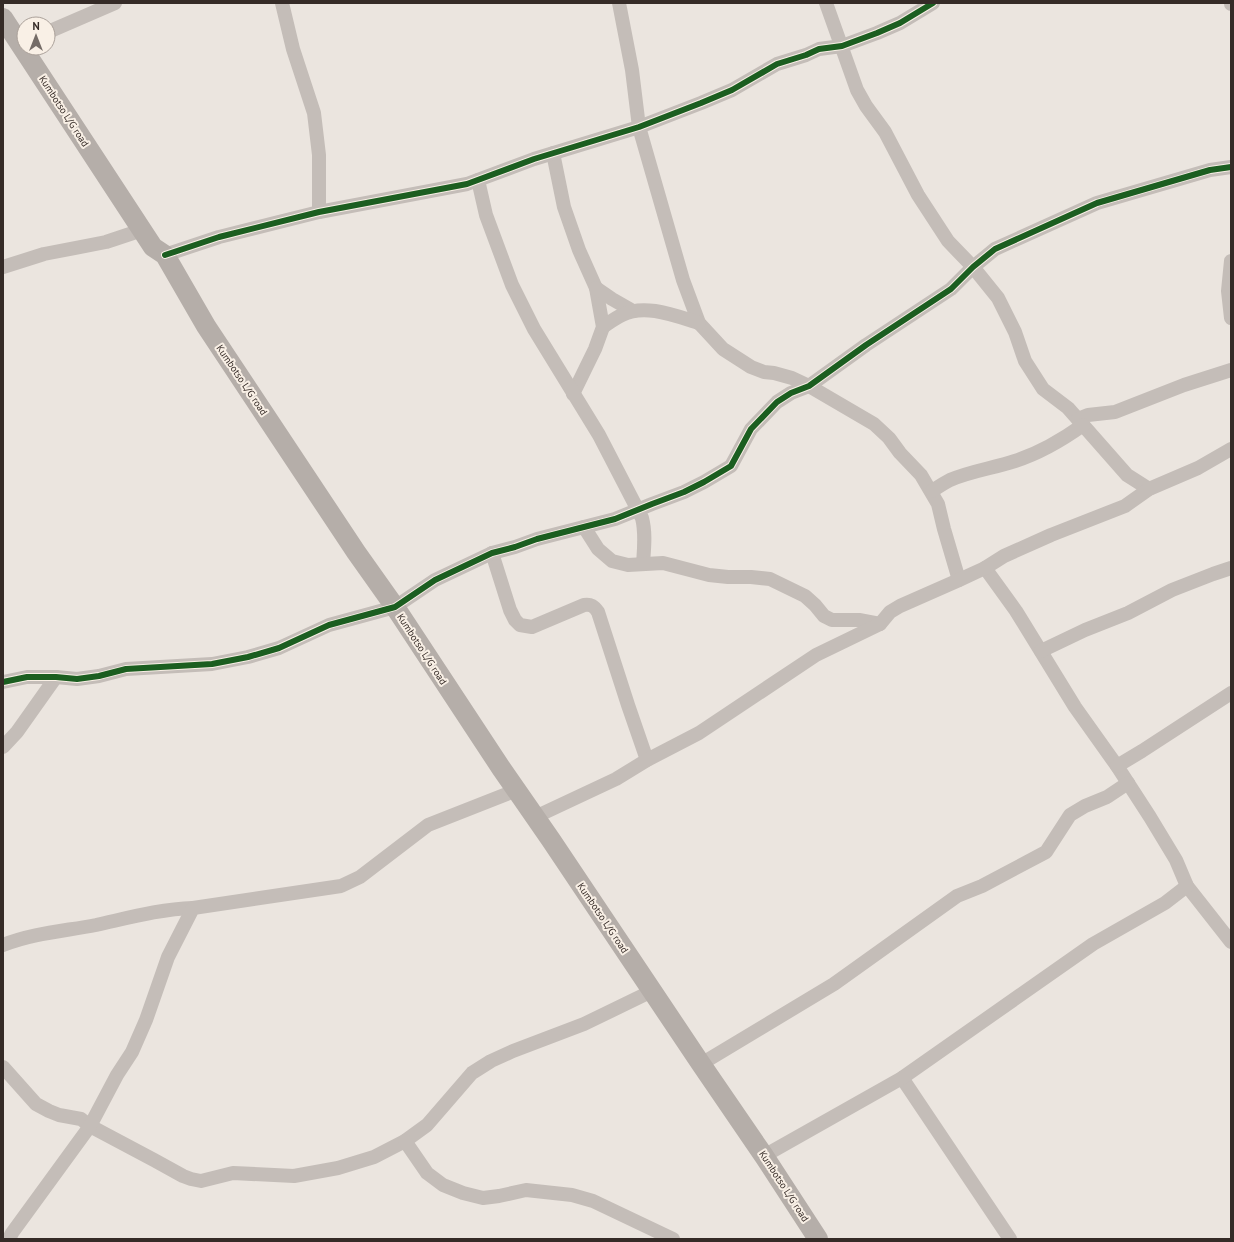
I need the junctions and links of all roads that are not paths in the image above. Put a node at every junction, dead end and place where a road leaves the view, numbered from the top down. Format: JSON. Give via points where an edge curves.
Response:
{"nodes":[{"id":1,"x":114,"y":3,"type":"edge"},
{"id":2,"x":282,"y":3,"type":"edge"},
{"id":3,"x":619,"y":3,"type":"edge"},
{"id":4,"x":826,"y":3,"type":"edge"},
{"id":5,"x":933,"y":3,"type":"edge"},
{"id":6,"x":56,"y":28,"type":"edge"},
{"id":7,"x":12,"y":33,"type":"edge"},
{"id":8,"x":842,"y":46,"type":"junction"},
{"id":9,"x":639,"y":127,"type":"junction"},
{"id":10,"x":553,"y":153,"type":"junction"},
{"id":11,"x":1231,"y":167,"type":"edge"},
{"id":12,"x":478,"y":180,"type":"junction"},
{"id":13,"x":319,"y":212,"type":"junction"},
{"id":14,"x":142,"y":230,"type":"junction"},
{"id":15,"x":165,"y":255,"type":"junction"},
{"id":16,"x":1231,"y":261,"type":"edge"},
{"id":17,"x":3,"y":267,"type":"edge"},
{"id":18,"x":973,"y":267,"type":"junction"},
{"id":19,"x":596,"y":288,"type":"junction"},
{"id":20,"x":633,"y":311,"type":"junction"},
{"id":21,"x":1231,"y":318,"type":"edge"},
{"id":22,"x":699,"y":323,"type":"junction"},
{"id":23,"x":603,"y":327,"type":"junction"},
{"id":24,"x":1231,"y":370,"type":"edge"},
{"id":25,"x":774,"y":373,"type":"junction"},
{"id":26,"x":809,"y":386,"type":"junction"},
{"id":27,"x":573,"y":394,"type":"junction"},
{"id":28,"x":777,"y":402,"type":"junction"},
{"id":29,"x":1080,"y":422,"type":"junction"},
{"id":30,"x":1231,"y":449,"type":"edge"},
{"id":31,"x":1149,"y":489,"type":"junction"},
{"id":32,"x":932,"y":491,"type":"junction"},
{"id":33,"x":637,"y":510,"type":"junction"},
{"id":34,"x":584,"y":527,"type":"junction"},
{"id":35,"x":492,"y":553,"type":"junction"},
{"id":36,"x":643,"y":564,"type":"junction"},
{"id":37,"x":985,"y":568,"type":"junction"},
{"id":38,"x":1231,"y":568,"type":"edge"},
{"id":39,"x":959,"y":580,"type":"junction"},
{"id":40,"x":395,"y":607,"type":"junction"},
{"id":41,"x":880,"y":624,"type":"junction"},
{"id":42,"x":1041,"y":651,"type":"junction"},
{"id":43,"x":56,"y":677,"type":"junction"},
{"id":44,"x":3,"y":682,"type":"edge"},
{"id":45,"x":1231,"y":693,"type":"edge"},
{"id":46,"x":3,"y":747,"type":"edge"},
{"id":47,"x":647,"y":760,"type":"junction"},
{"id":48,"x":1117,"y":766,"type":"junction"},
{"id":49,"x":1128,"y":783,"type":"junction"},
{"id":50,"x":517,"y":790,"type":"junction"},
{"id":51,"x":535,"y":817,"type":"junction"},
{"id":52,"x":1187,"y":886,"type":"junction"},
{"id":53,"x":193,"y":908,"type":"junction"},
{"id":54,"x":1231,"y":942,"type":"edge"},
{"id":55,"x":3,"y":945,"type":"edge"},
{"id":56,"x":652,"y":991,"type":"junction"},
{"id":57,"x":701,"y":1064,"type":"junction"},
{"id":58,"x":3,"y":1067,"type":"edge"},
{"id":59,"x":902,"y":1078,"type":"junction"},
{"id":60,"x":90,"y":1126,"type":"junction"},
{"id":61,"x":405,"y":1141,"type":"junction"},
{"id":62,"x":764,"y":1156,"type":"junction"},
{"id":63,"x":9,"y":1239,"type":"edge"},
{"id":64,"x":673,"y":1239,"type":"edge"},
{"id":65,"x":818,"y":1239,"type":"edge"},
{"id":66,"x":1010,"y":1239,"type":"edge"}],
"edges":[{"from":1,"to":6,"type":"street"},
{"from":2,"to":13,"type":"street","via":[[293,49],[314,113],[319,155]]},
{"from":3,"to":9,"type":"street","via":[[632,70]]},
{"from":4,"to":8,"type":"street"},
{"from":5,"to":8,"type":"street","via":[[900,23]]},
{"from":7,"to":14,"type":"main road","name":"Kumbotso L/G road"},
{"from":8,"to":9,"type":"street","via":[[819,50],[777,64],[732,90]]},
{"from":8,"to":18,"type":"street","via":[[857,90],[885,132],[918,195],[948,241]]},
{"from":9,"to":10,"type":"street"},
{"from":9,"to":22,"type":"street","via":[[683,280]]},
{"from":10,"to":12,"type":"street"},
{"from":10,"to":19,"type":"street","via":[[564,207]]},
{"from":11,"to":18,"type":"street","via":[[1210,170],[1097,203],[995,249]]},
{"from":12,"to":13,"type":"street","via":[[436,191]]},
{"from":12,"to":27,"type":"street","via":[[486,215],[512,285],[534,329]]},
{"from":13,"to":15,"type":"street","via":[[219,237]]},
{"from":14,"to":15,"type":"main road","name":"Kumbotso L/G road","via":[[153,247]]},
{"from":14,"to":17,"type":"street","via":[[106,242],[44,254]]},
{"from":15,"to":40,"type":"main road","name":"Kumbotso L/G road","via":[[206,326]]},
{"from":16,"to":21,"type":"street","via":[[1228,291]]},
{"from":18,"to":26,"type":"street","via":[[951,289]]},
{"from":18,"to":29,"type":"street","via":[[998,298],[1015,332],[1025,361],[1036,379],[1043,389],[1068,408]]},
{"from":19,"to":20,"type":"street"},
{"from":19,"to":23,"type":"street"},
{"from":20,"to":22,"type":"street","via":[[652,310]]},
{"from":20,"to":23,"type":"street","via":[[622,314]]},
{"from":22,"to":25,"type":"street","via":[[723,349],[751,367]]},
{"from":23,"to":27,"type":"street"},
{"from":24,"to":29,"type":"street","via":[[1115,412],[1088,415]]},
{"from":25,"to":26,"type":"street"},
{"from":25,"to":28,"type":"street","via":[[779,388]]},
{"from":26,"to":28,"type":"street"},
{"from":26,"to":32,"type":"street","via":[[874,424],[921,475]]},
{"from":27,"to":33,"type":"street","via":[[599,435]]},
{"from":28,"to":33,"type":"street","via":[[752,429],[731,466],[684,492]]},
{"from":29,"to":31,"type":"street","via":[[1127,475]]},
{"from":29,"to":32,"type":"street","via":[[1061,440],[1041,451],[1016,461],[963,475]]},
{"from":30,"to":31,"type":"street","via":[[1198,468]]},
{"from":31,"to":37,"type":"street","via":[[1125,506],[1051,535],[1004,556]]},
{"from":32,"to":39,"type":"street"},
{"from":33,"to":34,"type":"street","via":[[615,520]]},
{"from":33,"to":36,"type":"street","via":[[644,525]]},
{"from":34,"to":35,"type":"street","via":[[537,538]]},
{"from":34,"to":36,"type":"street","via":[[598,549],[612,561],[628,565]]},
{"from":35,"to":40,"type":"street","via":[[435,580]]},
{"from":35,"to":47,"type":"street","via":[[510,610],[520,625],[532,627],[584,604],[594,606]]},
{"from":36,"to":41,"type":"street","via":[[663,563],[709,575],[770,579],[805,596],[824,616],[832,620],[859,620]]},
{"from":37,"to":39,"type":"street"},
{"from":37,"to":42,"type":"street"},
{"from":38,"to":42,"type":"street","via":[[1172,590],[1128,613]]},
{"from":39,"to":41,"type":"street","via":[[890,612]]},
{"from":40,"to":43,"type":"street","via":[[329,625],[279,648],[248,657],[212,664],[126,670],[77,679]]},
{"from":40,"to":50,"type":"main road","name":"Kumbotso L/G road"},
{"from":41,"to":47,"type":"street","via":[[816,654],[699,733]]},
{"from":42,"to":48,"type":"street","via":[[1075,707]]},
{"from":43,"to":44,"type":"street"},
{"from":43,"to":46,"type":"street","via":[[17,732]]},
{"from":45,"to":48,"type":"street"},
{"from":47,"to":51,"type":"street","via":[[616,779]]},
{"from":48,"to":49,"type":"street"},
{"from":49,"to":52,"type":"street","via":[[1176,860]]},
{"from":49,"to":57,"type":"street","via":[[1107,797],[1070,815],[1046,852],[982,886],[957,896],[834,984]]},
{"from":50,"to":51,"type":"main road","name":"Kumbotso L/G road"},
{"from":50,"to":53,"type":"street","via":[[428,825],[360,877],[341,886]]},
{"from":51,"to":56,"type":"main road","name":"Kumbotso L/G road"},
{"from":52,"to":54,"type":"street"},
{"from":52,"to":59,"type":"street","via":[[1165,903],[1093,944]]},
{"from":53,"to":55,"type":"street","via":[[175,908],[47,933]]},
{"from":53,"to":60,"type":"street","via":[[168,956],[132,1052]]},
{"from":56,"to":57,"type":"main road","name":"Kumbotso L/G road"},
{"from":56,"to":61,"type":"street","via":[[584,1024],[491,1061],[472,1073],[427,1125]]},
{"from":57,"to":62,"type":"main road","name":"Kumbotso L/G road"},
{"from":58,"to":60,"type":"street","via":[[36,1104],[54,1113],[81,1119]]},
{"from":59,"to":62,"type":"street"},
{"from":59,"to":66,"type":"street"},
{"from":60,"to":61,"type":"street","via":[[183,1176],[201,1181],[233,1174],[312,1174],[374,1157]]},
{"from":60,"to":63,"type":"street"},
{"from":61,"to":64,"type":"street","via":[[427,1174],[442,1185],[463,1193],[483,1198],[526,1190],[572,1195],[593,1201]]},
{"from":62,"to":65,"type":"main road","name":"Kumbotso L/G road"}]}
